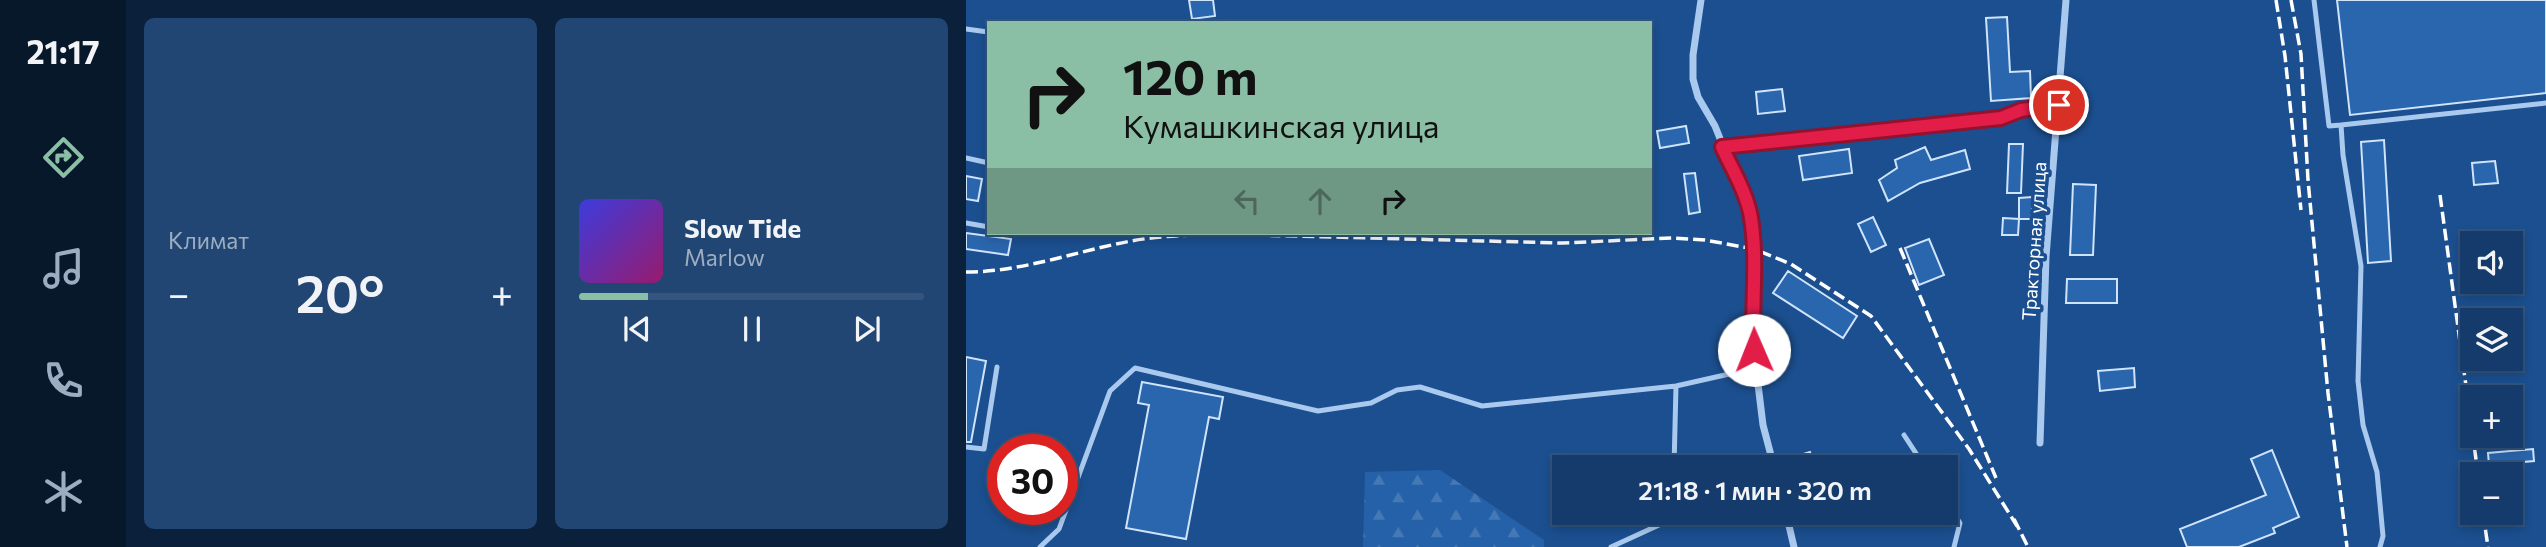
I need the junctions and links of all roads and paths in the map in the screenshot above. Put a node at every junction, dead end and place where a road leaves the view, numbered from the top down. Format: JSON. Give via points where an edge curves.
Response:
{"nodes":[{"id":1,"x":1701,"y":0,"type":"edge"},
{"id":2,"x":2066,"y":0,"type":"edge"},
{"id":3,"x":2315,"y":0,"type":"edge"},
{"id":4,"x":966,"y":29,"type":"edge"},
{"id":5,"x":987,"y":32,"type":"edge"},
{"id":6,"x":2546,"y":103,"type":"edge"},
{"id":7,"x":2059,"y":105,"type":"junction"},
{"id":8,"x":2341,"y":125,"type":"junction"},
{"id":9,"x":1722,"y":147,"type":"junction"},
{"id":10,"x":966,"y":158,"type":"edge"},
{"id":11,"x":987,"y":163,"type":"edge"},
{"id":12,"x":966,"y":223,"type":"edge"},
{"id":13,"x":987,"y":227,"type":"edge"},
{"id":14,"x":998,"y":367,"type":"dead end"},
{"id":15,"x":1756,"y":368,"type":"junction"},
{"id":16,"x":1676,"y":386,"type":"junction"},
{"id":17,"x":1905,"y":435,"type":"dead end"},
{"id":18,"x":2039,"y":443,"type":"dead end"},
{"id":19,"x":966,"y":447,"type":"edge"},
{"id":20,"x":1674,"y":455,"type":"edge"},
{"id":21,"x":1771,"y":455,"type":"edge"},
{"id":22,"x":1918,"y":455,"type":"edge"},
{"id":23,"x":1958,"y":520,"type":"edge"},
{"id":24,"x":1659,"y":525,"type":"edge"},
{"id":25,"x":1789,"y":525,"type":"edge"},
{"id":26,"x":1040,"y":547,"type":"edge"},
{"id":27,"x":1611,"y":547,"type":"edge"},
{"id":28,"x":1794,"y":547,"type":"edge"},
{"id":29,"x":1954,"y":547,"type":"edge"},
{"id":30,"x":2380,"y":547,"type":"edge"}],
"edges":[{"from":1,"to":9,"type":"street","via":[[1693,79]]},
{"from":2,"to":7,"type":"street","name":"Тракторная улица"},
{"from":3,"to":8,"type":"lane","via":[[2329,126]]},
{"from":4,"to":5,"type":"lane"},
{"from":6,"to":8,"type":"lane"},
{"from":7,"to":9,"type":"street","via":[[2001,118]]},
{"from":7,"to":18,"type":"street","name":"Тракторная улица","via":[[2046,257]]},
{"from":8,"to":30,"type":"lane","via":[[2361,266],[2358,381],[2363,425],[2376,472],[2383,536]]},
{"from":9,"to":15,"type":"street","via":[[1751,216]]},
{"from":10,"to":11,"type":"lane"},
{"from":12,"to":13,"type":"lane"},
{"from":14,"to":19,"type":"lane","via":[[984,449]]},
{"from":15,"to":16,"type":"lane"},
{"from":15,"to":21,"type":"street"},
{"from":16,"to":20,"type":"lane"},
{"from":16,"to":26,"type":"lane","via":[[1482,406],[1420,387],[1396,390],[1371,403],[1318,411],[1135,369],[1110,391],[1059,529]]},
{"from":17,"to":22,"type":"lane"},
{"from":23,"to":29,"type":"lane"},
{"from":24,"to":27,"type":"lane"},
{"from":25,"to":28,"type":"street"}]}
